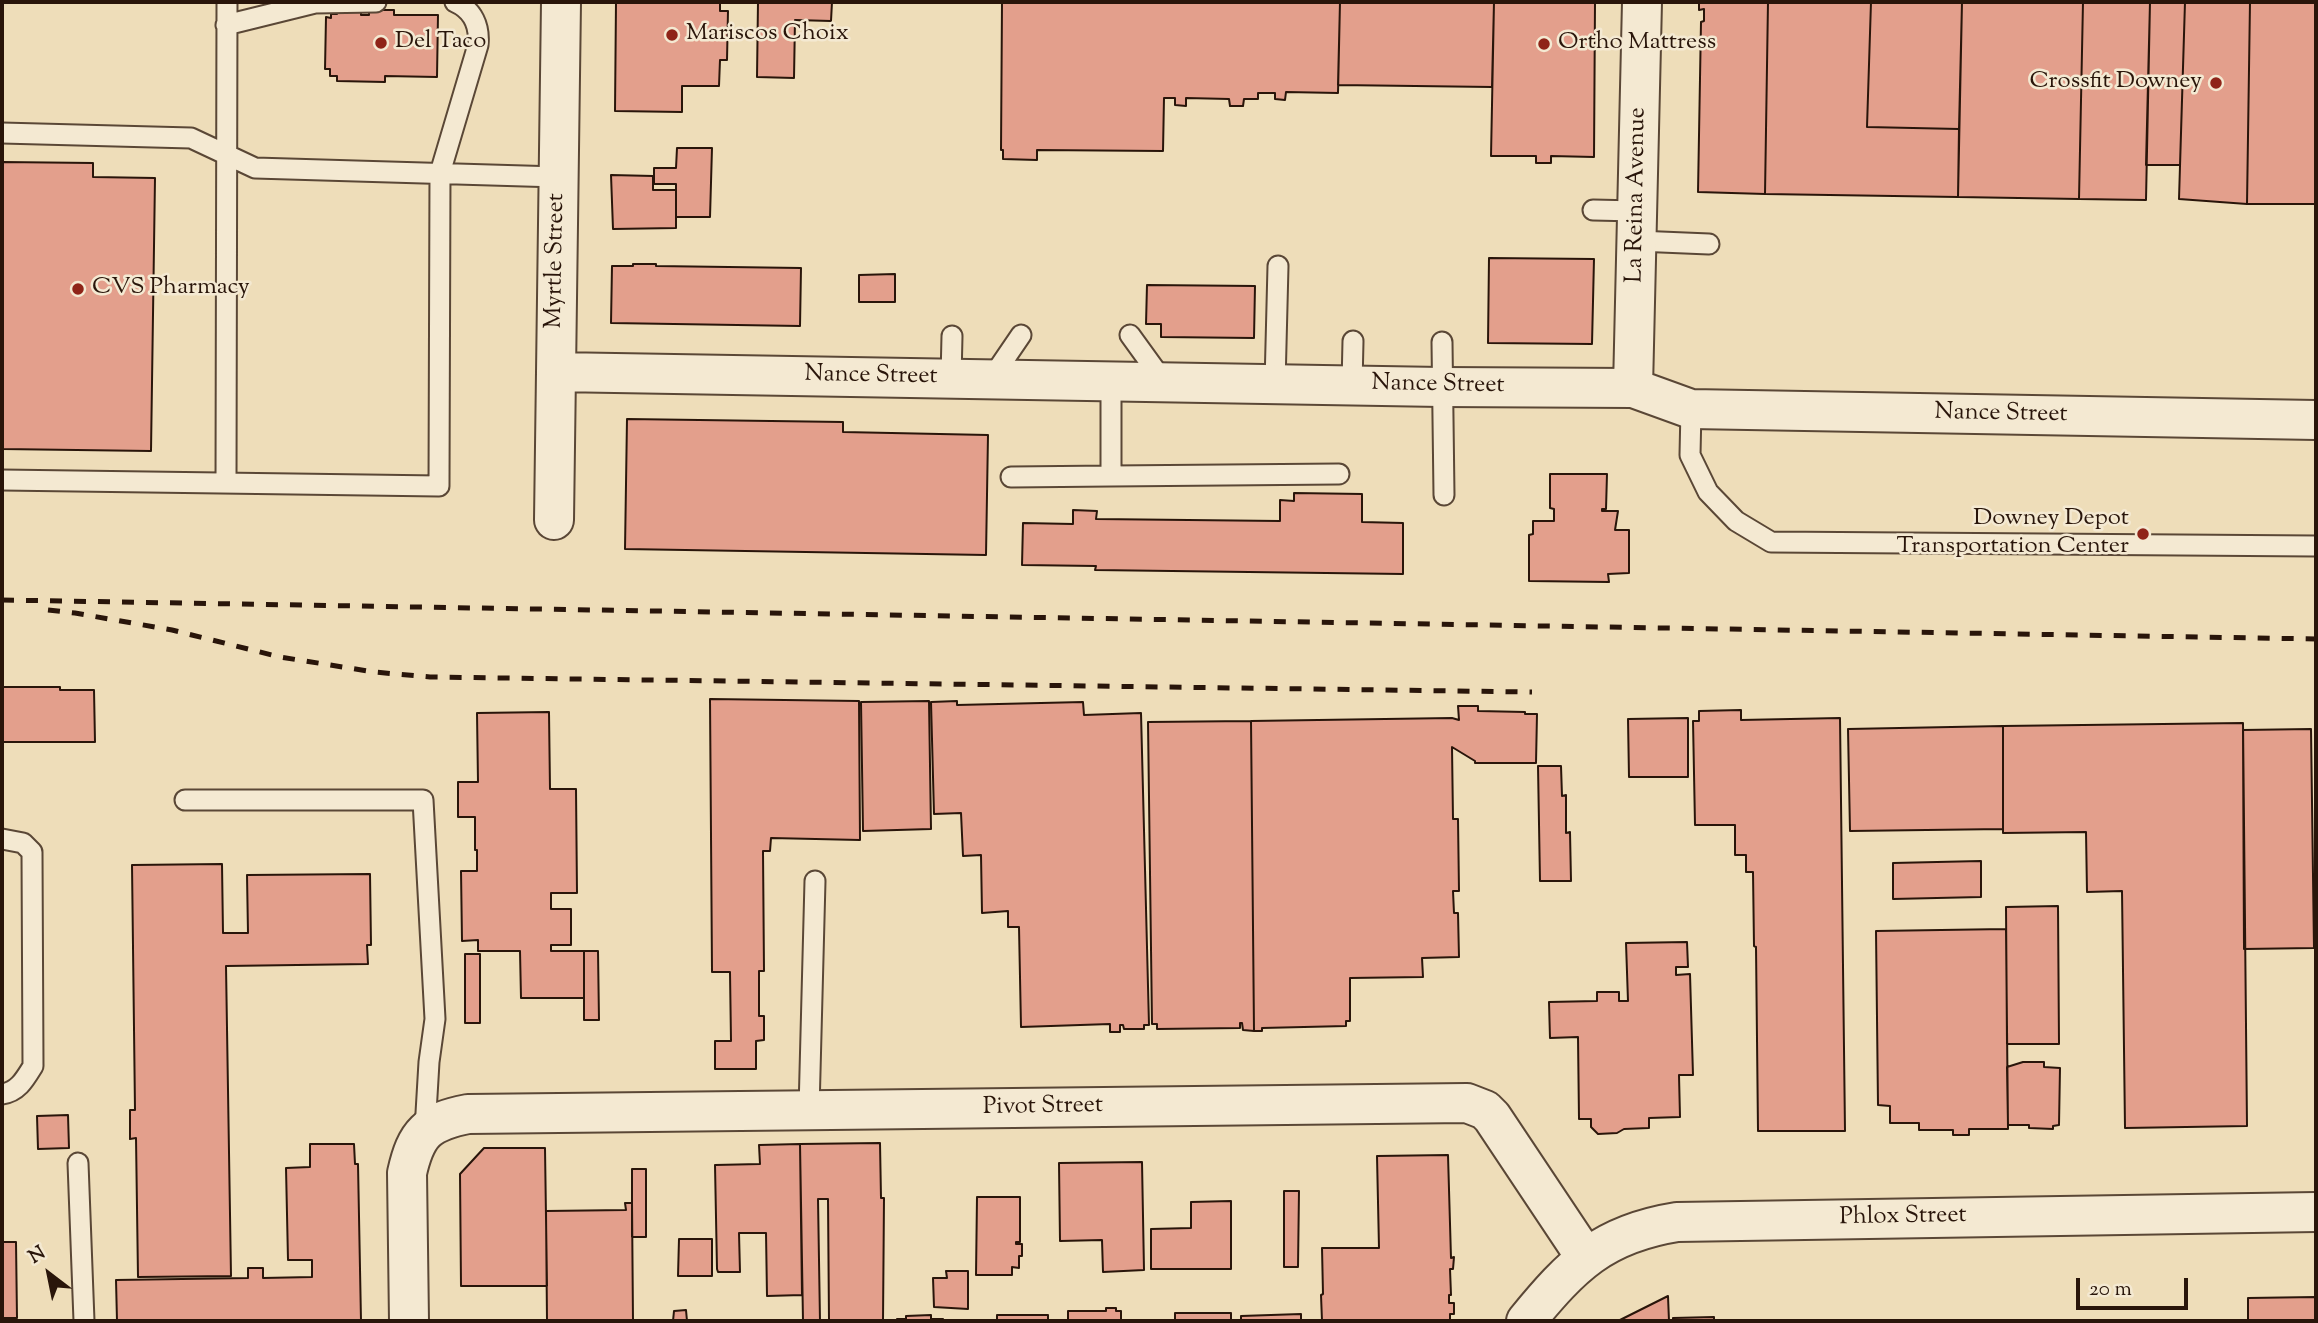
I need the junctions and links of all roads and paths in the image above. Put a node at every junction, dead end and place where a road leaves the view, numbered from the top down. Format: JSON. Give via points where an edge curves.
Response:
{"nodes":[{"id":1,"x":227,"y":2,"type":"edge"},
{"id":2,"x":376,"y":2,"type":"edge"},
{"id":3,"x":456,"y":2,"type":"edge"},
{"id":4,"x":561,"y":2,"type":"edge"},
{"id":5,"x":1642,"y":2,"type":"edge"},
{"id":6,"x":226,"y":25,"type":"junction"},
{"id":7,"x":2,"y":133,"type":"edge"},
{"id":8,"x":226,"y":154,"type":"junction"},
{"id":9,"x":440,"y":173,"type":"junction"},
{"id":10,"x":558,"y":177,"type":"junction"},
{"id":11,"x":1593,"y":210,"type":"dead end"},
{"id":12,"x":1637,"y":226,"type":"junction"},
{"id":13,"x":1709,"y":244,"type":"dead end"},
{"id":14,"x":1278,"y":266,"type":"dead end"},
{"id":15,"x":1021,"y":335,"type":"dead end"},
{"id":16,"x":1130,"y":335,"type":"dead end"},
{"id":17,"x":951,"y":336,"type":"dead end"},
{"id":18,"x":1353,"y":341,"type":"dead end"},
{"id":19,"x":1441,"y":342,"type":"dead end"},
{"id":20,"x":556,"y":372,"type":"junction"},
{"id":21,"x":951,"y":378,"type":"junction"},
{"id":22,"x":991,"y":379,"type":"junction"},
{"id":23,"x":1111,"y":381,"type":"junction"},
{"id":24,"x":1164,"y":382,"type":"junction"},
{"id":25,"x":1275,"y":384,"type":"junction"},
{"id":26,"x":1352,"y":385,"type":"junction"},
{"id":27,"x":1441,"y":387,"type":"junction"},
{"id":28,"x":1633,"y":388,"type":"junction"},
{"id":29,"x":1691,"y":410,"type":"junction"},
{"id":30,"x":2316,"y":420,"type":"edge"},
{"id":31,"x":1339,"y":474,"type":"dead end"},
{"id":32,"x":1111,"y":476,"type":"junction"},
{"id":33,"x":1011,"y":477,"type":"dead end"},
{"id":34,"x":2,"y":480,"type":"edge"},
{"id":35,"x":226,"y":483,"type":"junction"},
{"id":36,"x":1444,"y":495,"type":"dead end"},
{"id":37,"x":554,"y":520,"type":"dead end"},
{"id":38,"x":2316,"y":546,"type":"edge"},
{"id":39,"x":185,"y":800,"type":"dead end"},
{"id":40,"x":2,"y":839,"type":"edge"},
{"id":41,"x":815,"y":881,"type":"dead end"},
{"id":42,"x":2,"y":1094,"type":"edge"},
{"id":43,"x":809,"y":1110,"type":"junction"},
{"id":44,"x":425,"y":1130,"type":"junction"},
{"id":45,"x":78,"y":1163,"type":"dead end"},
{"id":46,"x":2316,"y":1212,"type":"edge"},
{"id":47,"x":1586,"y":1258,"type":"junction"},
{"id":48,"x":84,"y":1321,"type":"edge"},
{"id":49,"x":409,"y":1321,"type":"edge"},
{"id":50,"x":1527,"y":1321,"type":"edge"}],
"edges":[{"from":1,"to":6,"type":"lane"},
{"from":2,"to":6,"type":"lane","via":[[315,4]]},
{"from":3,"to":9,"type":"lane","via":[[471,14],[479,36]]},
{"from":4,"to":10,"type":"street","name":"Myrtle Street"},
{"from":5,"to":12,"type":"street","name":"La Reina Avenue"},
{"from":6,"to":8,"type":"lane"},
{"from":7,"to":8,"type":"lane","via":[[191,138]]},
{"from":8,"to":9,"type":"lane","via":[[255,169]]},
{"from":8,"to":35,"type":"lane"},
{"from":9,"to":10,"type":"lane"},
{"from":9,"to":35,"type":"lane","via":[[439,486]]},
{"from":10,"to":20,"type":"street","name":"Myrtle Street"},
{"from":11,"to":12,"type":"lane"},
{"from":12,"to":13,"type":"lane"},
{"from":12,"to":28,"type":"street","name":"La Reina Avenue"},
{"from":14,"to":25,"type":"lane"},
{"from":15,"to":22,"type":"lane"},
{"from":16,"to":24,"type":"lane"},
{"from":17,"to":21,"type":"lane"},
{"from":18,"to":26,"type":"lane"},
{"from":19,"to":27,"type":"lane"},
{"from":20,"to":21,"type":"street","name":"Nance Street"},
{"from":20,"to":37,"type":"street","name":"Myrtle Street"},
{"from":21,"to":22,"type":"street","name":"Nance Street"},
{"from":22,"to":23,"type":"street","name":"Nance Street"},
{"from":23,"to":24,"type":"street","name":"Nance Street"},
{"from":23,"to":32,"type":"lane"},
{"from":24,"to":25,"type":"street","name":"Nance Street"},
{"from":25,"to":26,"type":"street","name":"Nance Street"},
{"from":26,"to":27,"type":"street","name":"Nance Street"},
{"from":27,"to":28,"type":"street","name":"Nance Street"},
{"from":27,"to":36,"type":"lane"},
{"from":28,"to":29,"type":"street","name":"Nance Street"},
{"from":29,"to":30,"type":"street","name":"Nance Street"},
{"from":29,"to":38,"type":"lane","via":[[1690,455],[1708,492],[1736,521],[1770,542]]},
{"from":31,"to":32,"type":"lane"},
{"from":32,"to":33,"type":"lane"},
{"from":34,"to":35,"type":"lane"},
{"from":39,"to":44,"type":"lane","via":[[423,800],[435,1019]]},
{"from":40,"to":42,"type":"lane","via":[[23,843],[32,852],[33,1066],[21,1085]]},
{"from":41,"to":43,"type":"lane"},
{"from":43,"to":44,"type":"street","name":"Pivot Street","via":[[468,1114],[444,1118]]},
{"from":43,"to":47,"type":"street","name":"Pivot Street","via":[[1467,1103],[1492,1117]]},
{"from":44,"to":49,"type":"street","via":[[412,1151],[407,1173]]},
{"from":45,"to":48,"type":"lane"},
{"from":46,"to":47,"type":"street","name":"Phlox Street","via":[[1677,1222],[1630,1234]]},
{"from":47,"to":50,"type":"street","name":"Phlox Street","via":[[1560,1280]]}]}
